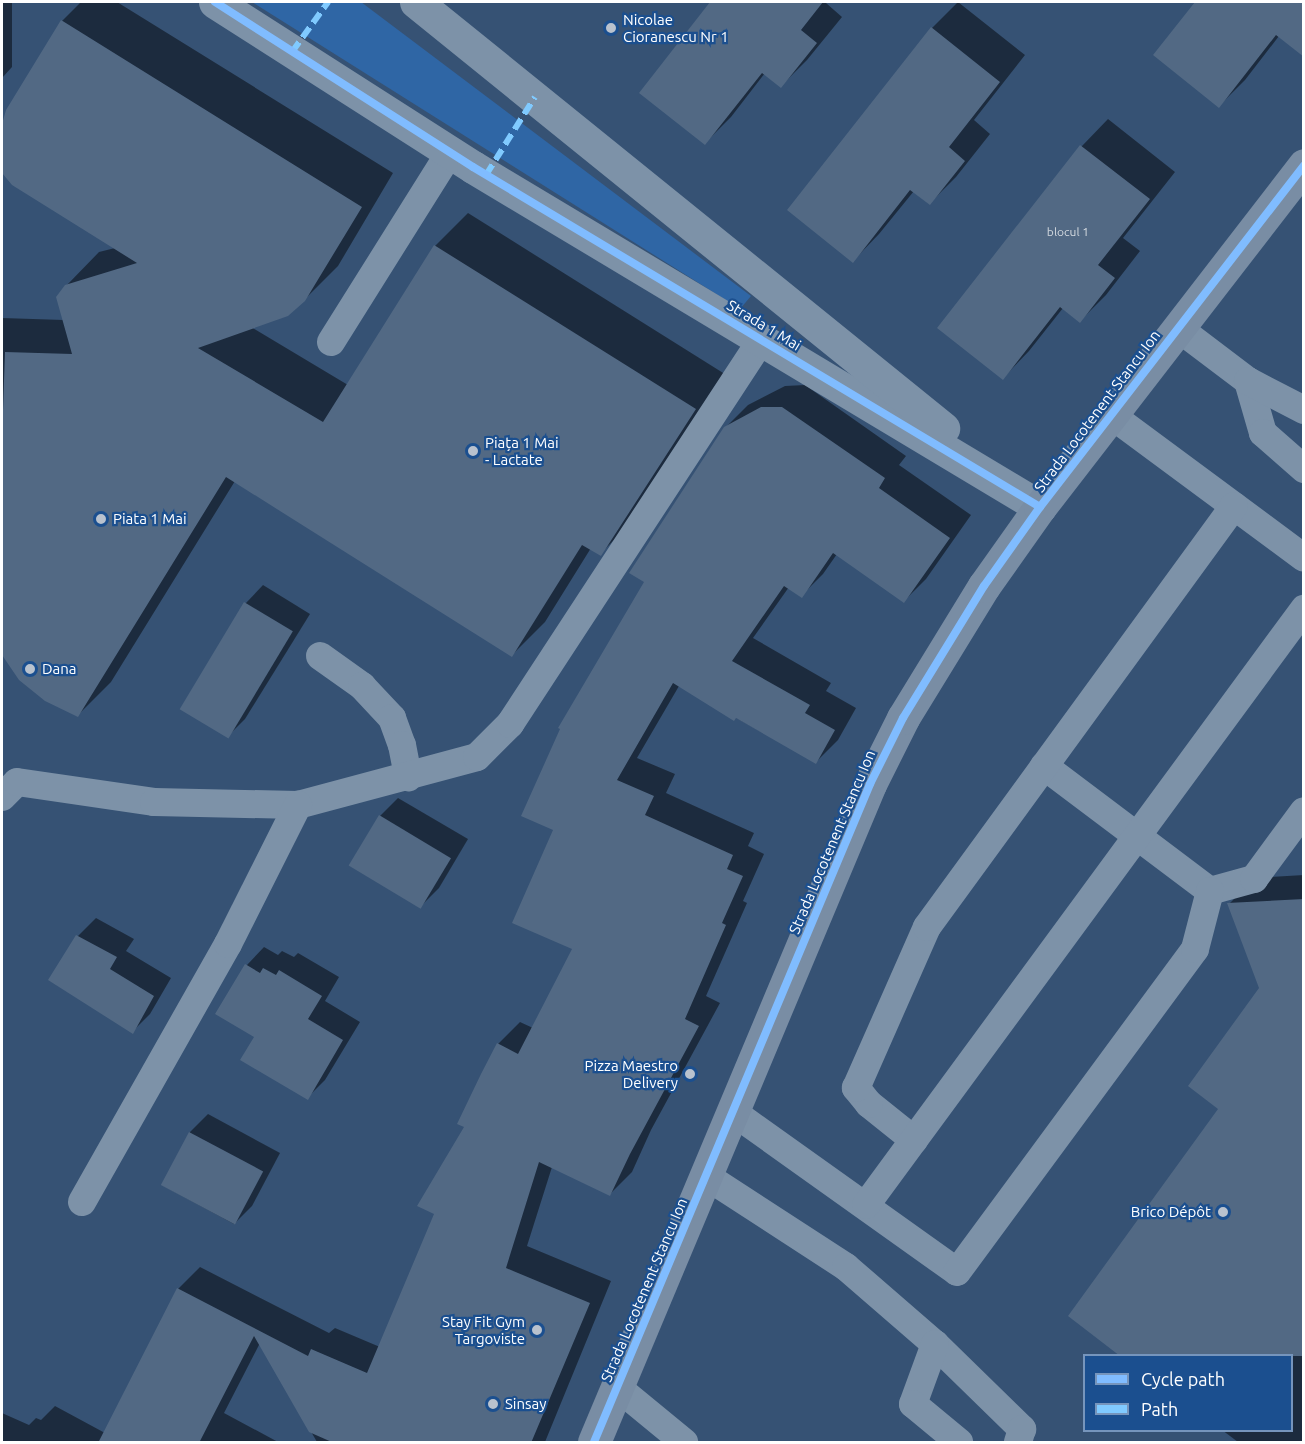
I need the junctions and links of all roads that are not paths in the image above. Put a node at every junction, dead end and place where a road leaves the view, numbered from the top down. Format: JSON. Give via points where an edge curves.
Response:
{"nodes":[{"id":1,"x":215,"y":2,"type":"edge"},
{"id":2,"x":416,"y":2,"type":"edge"},
{"id":3,"x":461,"y":160,"type":"junction"},
{"id":4,"x":1304,"y":165,"type":"edge"},
{"id":5,"x":788,"y":302,"type":"junction"},
{"id":6,"x":1178,"y":328,"type":"junction"},
{"id":7,"x":762,"y":339,"type":"junction"},
{"id":8,"x":331,"y":342,"type":"dead end"},
{"id":9,"x":1248,"y":381,"type":"junction"},
{"id":10,"x":1304,"y":410,"type":"edge"},
{"id":11,"x":1111,"y":415,"type":"junction"},
{"id":12,"x":1304,"y":469,"type":"edge"},
{"id":13,"x":1234,"y":506,"type":"junction"},
{"id":14,"x":1040,"y":507,"type":"junction"},
{"id":15,"x":1304,"y":558,"type":"edge"},
{"id":16,"x":1304,"y":609,"type":"edge"},
{"id":17,"x":320,"y":656,"type":"dead end"},
{"id":18,"x":1044,"y":766,"type":"junction"},
{"id":19,"x":408,"y":777,"type":"junction"},
{"id":20,"x":2,"y":797,"type":"edge"},
{"id":21,"x":298,"y":805,"type":"junction"},
{"id":22,"x":1304,"y":811,"type":"edge"},
{"id":23,"x":1137,"y":836,"type":"junction"},
{"id":24,"x":1210,"y":891,"type":"junction"},
{"id":25,"x":733,"y":1112,"type":"junction"},
{"id":26,"x":914,"y":1140,"type":"junction"},
{"id":27,"x":706,"y":1176,"type":"junction"},
{"id":28,"x":82,"y":1202,"type":"dead end"},
{"id":29,"x":866,"y":1205,"type":"junction"},
{"id":30,"x":935,"y":1344,"type":"junction"},
{"id":31,"x":617,"y":1387,"type":"junction"},
{"id":32,"x":594,"y":1443,"type":"edge"},
{"id":33,"x":684,"y":1443,"type":"edge"},
{"id":34,"x":959,"y":1443,"type":"edge"},
{"id":35,"x":1018,"y":1443,"type":"edge"}],
"edges":[{"from":1,"to":3,"type":"street","name":"Strada 1 Mai"},
{"from":2,"to":5,"type":"street"},
{"from":3,"to":7,"type":"street","name":"Strada 1 Mai"},
{"from":3,"to":8,"type":"lane"},
{"from":4,"to":6,"type":"street","name":"Strada Locotenent Stancu Ion"},
{"from":5,"to":7,"type":"street"},
{"from":5,"to":14,"type":"street"},
{"from":6,"to":9,"type":"lane"},
{"from":6,"to":11,"type":"street","name":"Strada Locotenent Stancu Ion"},
{"from":7,"to":14,"type":"street","name":"Strada 1 Mai"},
{"from":7,"to":19,"type":"lane","via":[[510,724],[477,757]]},
{"from":9,"to":10,"type":"lane"},
{"from":9,"to":12,"type":"lane","via":[[1263,433]]},
{"from":11,"to":13,"type":"lane"},
{"from":11,"to":14,"type":"street","name":"Strada Locotenent Stancu Ion"},
{"from":13,"to":15,"type":"lane"},
{"from":13,"to":18,"type":"lane"},
{"from":14,"to":25,"type":"street","name":"Strada Locotenent Stancu Ion","via":[[984,586],[898,728],[870,784]]},
{"from":16,"to":23,"type":"lane"},
{"from":17,"to":19,"type":"lane","via":[[362,686],[392,718]]},
{"from":18,"to":23,"type":"lane"},
{"from":18,"to":26,"type":"lane","via":[[927,927],[856,1088],[869,1104]]},
{"from":19,"to":21,"type":"lane"},
{"from":20,"to":21,"type":"lane","via":[[17,782],[154,802]]},
{"from":21,"to":28,"type":"lane","via":[[228,944]]},
{"from":22,"to":24,"type":"lane","via":[[1254,879]]},
{"from":23,"to":24,"type":"lane"},
{"from":23,"to":26,"type":"lane"},
{"from":24,"to":29,"type":"lane","via":[[1195,949],[957,1272]]},
{"from":25,"to":27,"type":"street","name":"Strada Locotenent Stancu Ion"},
{"from":25,"to":29,"type":"lane"},
{"from":26,"to":29,"type":"lane"},
{"from":27,"to":30,"type":"lane","via":[[846,1267]]},
{"from":27,"to":31,"type":"street","name":"Strada Locotenent Stancu Ion"},
{"from":30,"to":34,"type":"lane","via":[[913,1404]]},
{"from":30,"to":35,"type":"lane","via":[[1022,1429]]},
{"from":31,"to":32,"type":"street","name":"Strada Locotenent Stancu Ion"},
{"from":31,"to":33,"type":"lane"}]}
